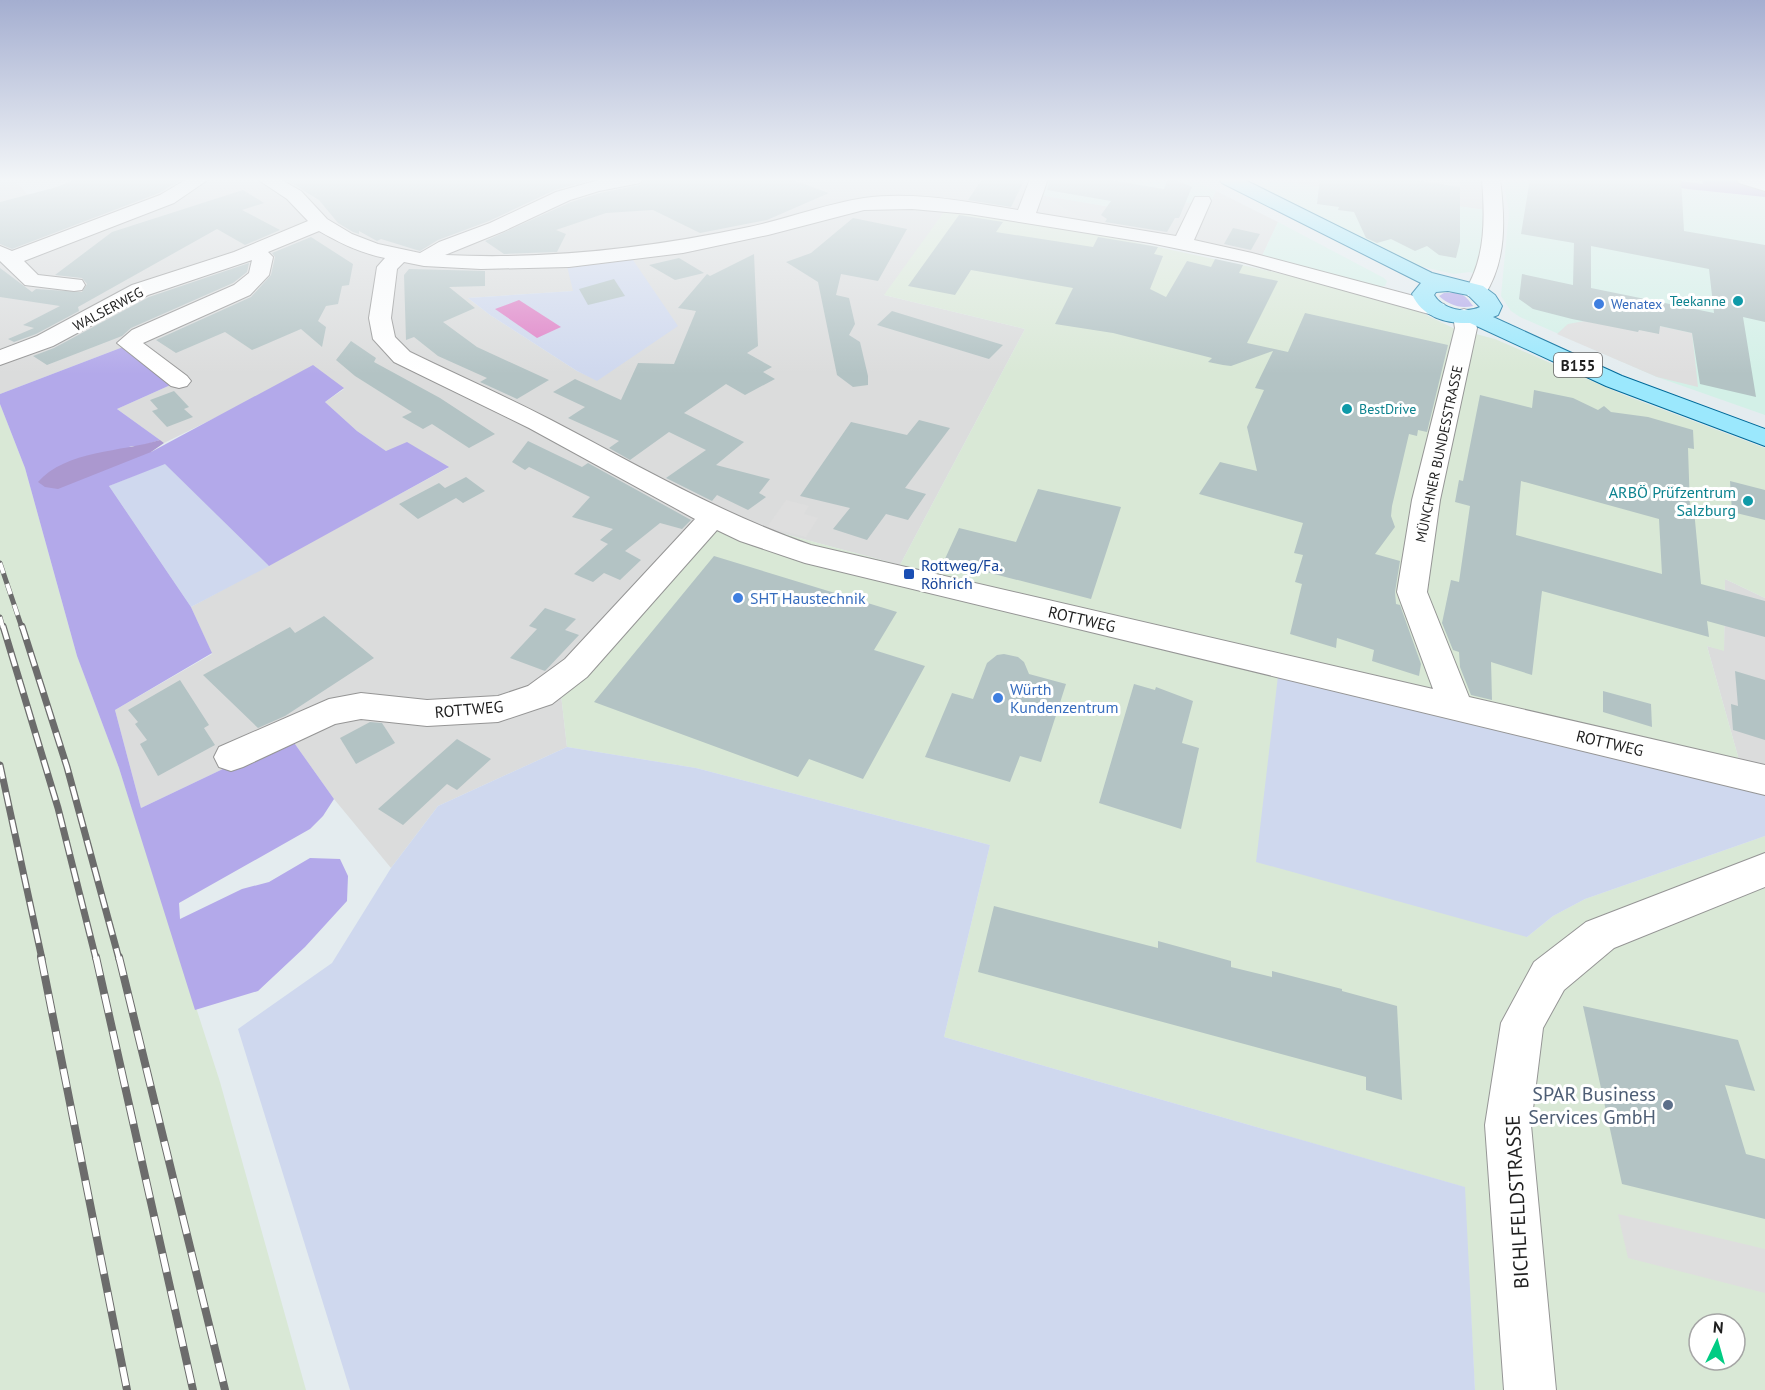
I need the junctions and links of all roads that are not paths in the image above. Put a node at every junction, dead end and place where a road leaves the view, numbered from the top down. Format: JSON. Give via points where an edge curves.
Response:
{"nodes":[{"id":1,"x":37,"y":244,"type":"edge"},
{"id":2,"x":270,"y":244,"type":"edge"},
{"id":3,"x":358,"y":244,"type":"edge"},
{"id":4,"x":452,"y":244,"type":"edge"},
{"id":5,"x":692,"y":244,"type":"edge"},
{"id":6,"x":1182,"y":244,"type":"edge"},
{"id":7,"x":1334,"y":244,"type":"edge"},
{"id":8,"x":1358,"y":244,"type":"edge"},
{"id":9,"x":1490,"y":244,"type":"edge"},
{"id":10,"x":251,"y":252,"type":"junction"},
{"id":11,"x":5,"y":255,"type":"edge"},
{"id":12,"x":411,"y":258,"type":"junction"},
{"id":13,"x":74,"y":285,"type":"dead end"},
{"id":14,"x":1448,"y":285,"type":"junction"},
{"id":15,"x":1428,"y":298,"type":"junction"},
{"id":16,"x":1476,"y":309,"type":"junction"},
{"id":17,"x":0,"y":358,"type":"edge"},
{"id":18,"x":179,"y":381,"type":"dead end"},
{"id":19,"x":1765,"y":426,"type":"edge"},
{"id":20,"x":1765,"y":438,"type":"edge"},
{"id":21,"x":713,"y":517,"type":"junction"},
{"id":22,"x":1456,"y":706,"type":"junction"},
{"id":23,"x":231,"y":757,"type":"dead end"},
{"id":24,"x":1765,"y":780,"type":"edge"},
{"id":25,"x":1765,"y":870,"type":"edge"},
{"id":26,"x":1530,"y":1390,"type":"edge"}],
"edges":[{"from":1,"to":11,"type":"street"},
{"from":2,"to":10,"type":"street","name":"WALSERWEG"},
{"from":3,"to":12,"type":"street"},
{"from":4,"to":12,"type":"street"},
{"from":5,"to":12,"type":"street","via":[[569,261],[481,263]]},
{"from":6,"to":15,"type":"street","via":[[1381,293]]},
{"from":7,"to":15,"type":"main road"},
{"from":8,"to":14,"type":"main road"},
{"from":9,"to":16,"type":"street","name":"MÜNCHNER BUNDESSTRASSE"},
{"from":10,"to":17,"type":"street","name":"WALSERWEG","via":[[140,290],[45,341]]},
{"from":10,"to":18,"type":"street","via":[[263,257],[259,275],[242,290],[128,343]]},
{"from":11,"to":13,"type":"street","via":[[32,280]]},
{"from":12,"to":21,"type":"street","name":"ROTTWEG","via":[[387,267],[380,318],[384,339],[402,357],[538,423]]},
{"from":14,"to":15,"type":"main road","via":[[1438,285]]},
{"from":14,"to":16,"type":"main road"},
{"from":15,"to":16,"type":"main road"},
{"from":16,"to":19,"type":"main road","number":"B155","via":[[1632,376]]},
{"from":16,"to":20,"type":"main road","number":"B155","via":[[1614,381]]},
{"from":16,"to":22,"type":"street","name":"MÜNCHNER BUNDESSTRASSE","via":[[1466,328],[1426,500],[1412,592]]},
{"from":21,"to":22,"type":"street","name":"ROTTWEG","via":[[795,551]]},
{"from":21,"to":23,"type":"street","name":"ROTTWEG","via":[[576,668],[540,695],[498,710],[428,713],[361,706],[328,712]]},
{"from":22,"to":24,"type":"street","name":"ROTTWEG"},
{"from":25,"to":26,"type":"street","name":"BICHLFELDSTRASSE","via":[[1600,935],[1549,976],[1522,1023],[1508,1125]]}]}
